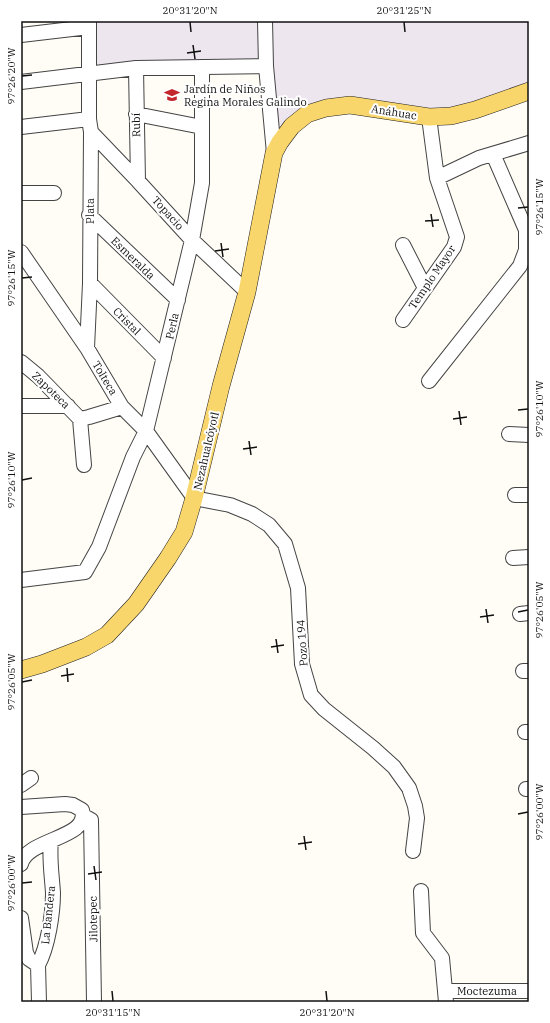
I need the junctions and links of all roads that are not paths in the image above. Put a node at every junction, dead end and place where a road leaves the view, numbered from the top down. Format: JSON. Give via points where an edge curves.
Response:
{"nodes":[{"id":1,"x":265,"y":21,"type":"edge"},
{"id":2,"x":89,"y":24,"type":"edge"},
{"id":3,"x":21,"y":34,"type":"edge"},
{"id":4,"x":266,"y":66,"type":"junction"},
{"id":5,"x":202,"y":67,"type":"junction"},
{"id":6,"x":136,"y":68,"type":"junction"},
{"id":7,"x":90,"y":74,"type":"junction"},
{"id":8,"x":21,"y":82,"type":"edge"},
{"id":9,"x":529,"y":91,"type":"edge"},
{"id":10,"x":136,"y":114,"type":"junction"},
{"id":11,"x":429,"y":117,"type":"junction"},
{"id":12,"x":90,"y":126,"type":"junction"},
{"id":13,"x":21,"y":127,"type":"edge"},
{"id":14,"x":202,"y":127,"type":"junction"},
{"id":15,"x":529,"y":143,"type":"edge"},
{"id":16,"x":274,"y":153,"type":"junction"},
{"id":17,"x":493,"y":154,"type":"junction"},
{"id":18,"x":437,"y":178,"type":"junction"},
{"id":19,"x":138,"y":181,"type":"junction"},
{"id":20,"x":54,"y":192,"type":"dead end"},
{"id":21,"x":21,"y":193,"type":"edge"},
{"id":22,"x":89,"y":215,"type":"junction"},
{"id":23,"x":528,"y":229,"type":"edge"},
{"id":24,"x":192,"y":240,"type":"junction"},
{"id":25,"x":403,"y":245,"type":"dead end"},
{"id":26,"x":21,"y":252,"type":"edge"},
{"id":27,"x":90,"y":283,"type":"junction"},
{"id":28,"x":425,"y":288,"type":"junction"},
{"id":29,"x":247,"y":292,"type":"junction"},
{"id":30,"x":178,"y":300,"type":"junction"},
{"id":31,"x":403,"y":320,"type":"dead end"},
{"id":32,"x":87,"y":348,"type":"junction"},
{"id":33,"x":164,"y":358,"type":"junction"},
{"id":34,"x":21,"y":362,"type":"edge"},
{"id":35,"x":429,"y":381,"type":"dead end"},
{"id":36,"x":21,"y":406,"type":"edge"},
{"id":37,"x":68,"y":406,"type":"junction"},
{"id":38,"x":122,"y":407,"type":"junction"},
{"id":39,"x":80,"y":419,"type":"junction"},
{"id":40,"x":146,"y":431,"type":"junction"},
{"id":41,"x":509,"y":434,"type":"dead end"},
{"id":42,"x":529,"y":435,"type":"edge"},
{"id":43,"x":84,"y":465,"type":"dead end"},
{"id":44,"x":194,"y":498,"type":"junction"},
{"id":45,"x":529,"y":557,"type":"edge"},
{"id":46,"x":513,"y":558,"type":"dead end"},
{"id":47,"x":21,"y":580,"type":"edge"},
{"id":48,"x":21,"y":670,"type":"edge"},
{"id":49,"x":21,"y":807,"type":"edge"},
{"id":50,"x":84,"y":816,"type":"junction"},
{"id":51,"x":51,"y":840,"type":"junction"},
{"id":52,"x":413,"y":851,"type":"dead end"},
{"id":53,"x":21,"y":864,"type":"edge"},
{"id":54,"x":421,"y":891,"type":"dead end"},
{"id":55,"x":21,"y":918,"type":"edge"},
{"id":56,"x":38,"y":965,"type":"junction"},
{"id":57,"x":529,"y":991,"type":"edge"},
{"id":58,"x":446,"y":997,"type":"edge"},
{"id":59,"x":39,"y":1002,"type":"edge"},
{"id":60,"x":94,"y":1002,"type":"edge"}],
"edges":[{"from":1,"to":4,"type":"street"},
{"from":2,"to":3,"type":"street"},
{"from":2,"to":7,"type":"street","name":"Plata"},
{"from":4,"to":5,"type":"street"},
{"from":4,"to":16,"type":"street"},
{"from":5,"to":6,"type":"street"},
{"from":5,"to":14,"type":"street","name":"Perla"},
{"from":6,"to":7,"type":"street"},
{"from":6,"to":10,"type":"street","name":"Rubí"},
{"from":7,"to":8,"type":"street"},
{"from":7,"to":12,"type":"street","name":"Plata"},
{"from":9,"to":11,"type":"main road","name":"Anáhuac","via":[[475,110],[451,116]]},
{"from":10,"to":14,"type":"street"},
{"from":10,"to":19,"type":"street","name":"Rubí"},
{"from":11,"to":16,"type":"main road","name":"Anáhuac","via":[[350,105],[326,108],[307,114],[292,126]]},
{"from":11,"to":18,"type":"street","name":"Templo Mayor"},
{"from":12,"to":13,"type":"street"},
{"from":12,"to":19,"type":"street","name":"Topacio"},
{"from":12,"to":22,"type":"street","name":"Plata"},
{"from":14,"to":24,"type":"street","name":"Perla","via":[[202,183]]},
{"from":15,"to":17,"type":"street"},
{"from":16,"to":29,"type":"main road","name":"Nezahualcóyotl"},
{"from":17,"to":18,"type":"street"},
{"from":17,"to":23,"type":"street"},
{"from":18,"to":28,"type":"street","name":"Templo Mayor","via":[[457,237],[454,247]]},
{"from":19,"to":24,"type":"street","name":"Topacio"},
{"from":20,"to":21,"type":"street"},
{"from":22,"to":27,"type":"street","name":"Plata"},
{"from":22,"to":30,"type":"street","name":"Esmeralda"},
{"from":23,"to":35,"type":"street","via":[[526,250],[520,266]]},
{"from":24,"to":29,"type":"street","name":"Topacio"},
{"from":24,"to":30,"type":"street","name":"Perla"},
{"from":25,"to":28,"type":"street"},
{"from":26,"to":32,"type":"street","name":"Tolteca"},
{"from":27,"to":32,"type":"street","name":"Plata"},
{"from":27,"to":33,"type":"street","name":"Cristal"},
{"from":28,"to":31,"type":"street","name":"Templo Mayor"},
{"from":29,"to":44,"type":"main road","name":"Nezahualcóyotl"},
{"from":30,"to":33,"type":"street","name":"Perla"},
{"from":32,"to":38,"type":"street","name":"Tolteca"},
{"from":33,"to":40,"type":"street","name":"Perla"},
{"from":34,"to":37,"type":"street","name":"Zapoteca"},
{"from":36,"to":37,"type":"street"},
{"from":37,"to":39,"type":"street","name":"Zapoteca"},
{"from":38,"to":39,"type":"street"},
{"from":38,"to":40,"type":"street","name":"Tolteca"},
{"from":39,"to":43,"type":"street"},
{"from":40,"to":44,"type":"street","name":"Tolteca"},
{"from":40,"to":47,"type":"street","name":"Perla","via":[[133,457],[99,547],[85,572]]},
{"from":41,"to":42,"type":"street"},
{"from":44,"to":48,"type":"main road","name":"Nezahualcóyotl","via":[[184,532],[168,558],[136,604],[107,635],[86,647]]},
{"from":44,"to":52,"type":"street","name":"Pozo 194","via":[[230,505],[252,514],[269,525],[285,544],[298,588],[302,664],[311,696],[394,767],[409,788],[417,818]]},
{"from":45,"to":46,"type":"street"},
{"from":49,"to":50,"type":"street","via":[[73,805],[82,810]]},
{"from":50,"to":51,"type":"street","via":[[73,830]]},
{"from":50,"to":60,"type":"street","name":"Jilotepec","via":[[91,820]]},
{"from":51,"to":53,"type":"street","via":[[30,850]]},
{"from":51,"to":56,"type":"street","name":"La Bandera","via":[[53,895],[48,937]]},
{"from":54,"to":58,"type":"street","via":[[422,933],[442,958]]},
{"from":55,"to":56,"type":"street","via":[[26,953]]},
{"from":56,"to":59,"type":"street"},
{"from":57,"to":58,"type":"street","name":"Moctezuma"}]}
